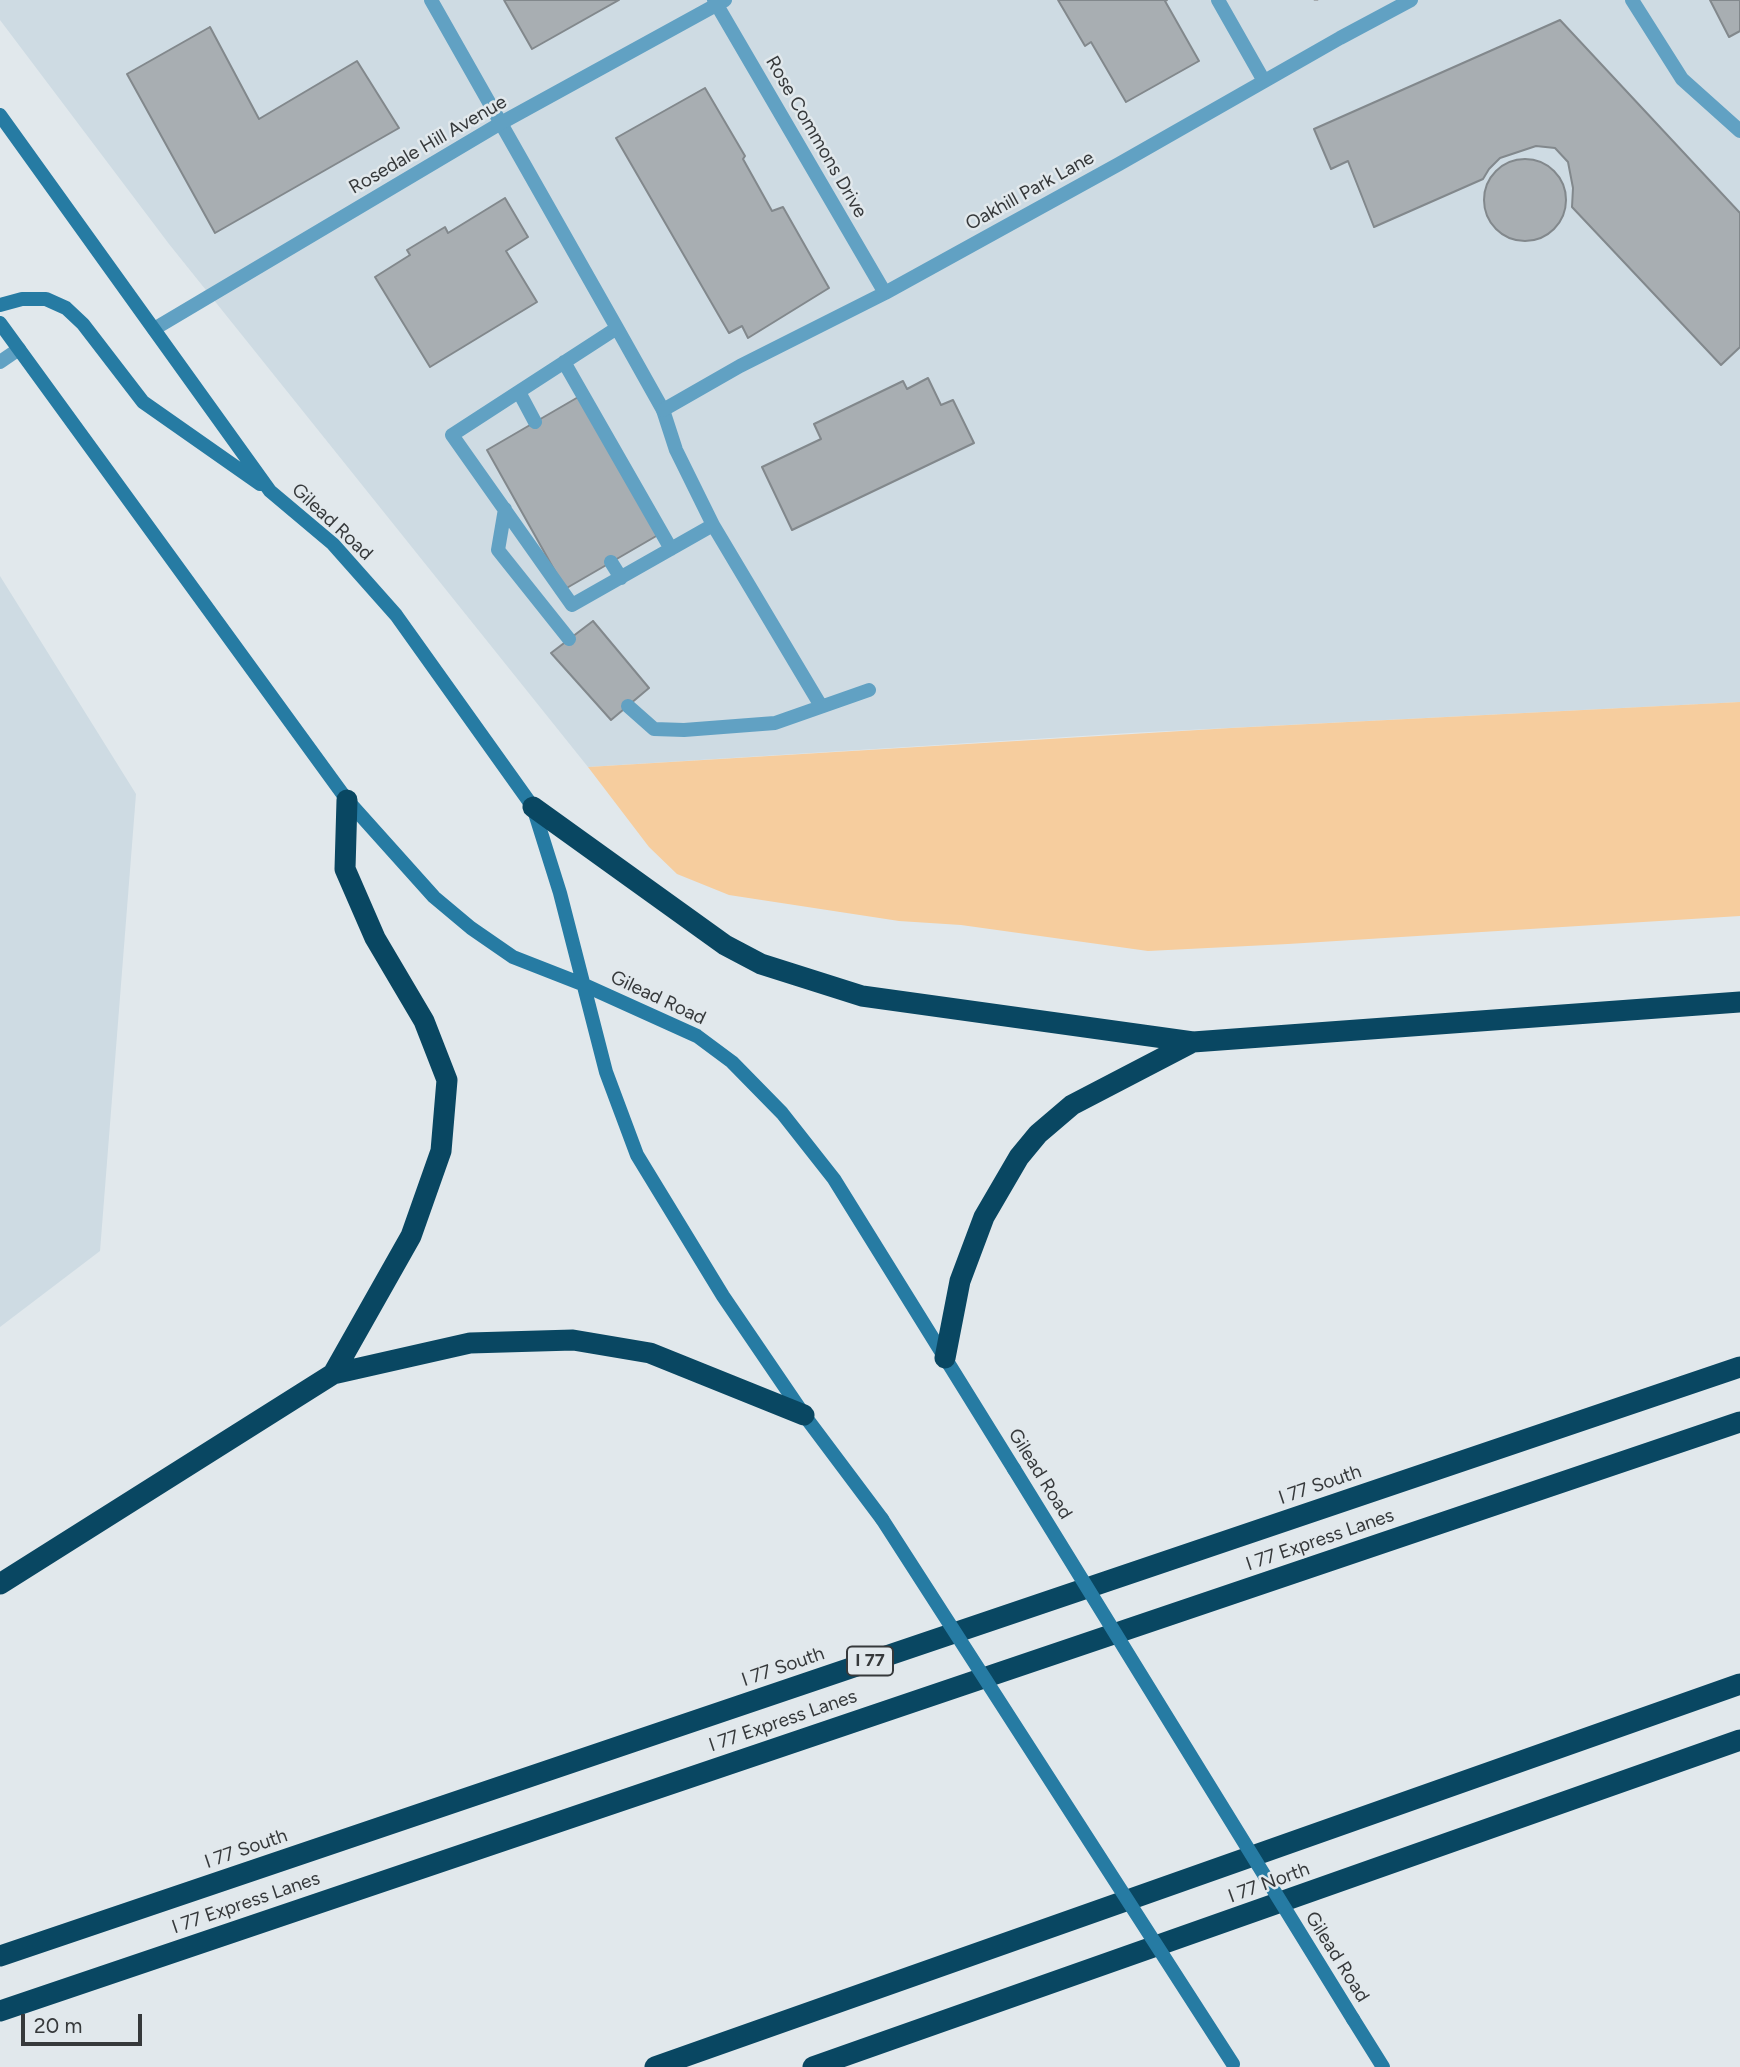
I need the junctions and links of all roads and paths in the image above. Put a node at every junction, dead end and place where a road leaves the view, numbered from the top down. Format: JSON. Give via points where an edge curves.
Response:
{"nodes":[{"id":1,"x":431,"y":0,"type":"edge"},
{"id":2,"x":1218,"y":0,"type":"edge"},
{"id":3,"x":1411,"y":0,"type":"edge"},
{"id":4,"x":1632,"y":0,"type":"edge"},
{"id":5,"x":719,"y":2,"type":"edge"},
{"id":6,"x":1264,"y":81,"type":"junction"},
{"id":7,"x":0,"y":115,"type":"edge"},
{"id":8,"x":501,"y":123,"type":"junction"},
{"id":9,"x":1740,"y":131,"type":"edge"},
{"id":10,"x":885,"y":293,"type":"junction"},
{"id":11,"x":0,"y":305,"type":"edge"},
{"id":12,"x":0,"y":323,"type":"edge"},
{"id":13,"x":617,"y":328,"type":"junction"},
{"id":14,"x":154,"y":329,"type":"junction"},
{"id":15,"x":19,"y":349,"type":"junction"},
{"id":16,"x":0,"y":362,"type":"edge"},
{"id":17,"x":564,"y":362,"type":"junction"},
{"id":18,"x":519,"y":391,"type":"junction"},
{"id":19,"x":663,"y":410,"type":"junction"},
{"id":20,"x":536,"y":422,"type":"dead end"},
{"id":21,"x":270,"y":491,"type":"junction"},
{"id":22,"x":505,"y":509,"type":"junction"},
{"id":23,"x":713,"y":525,"type":"junction"},
{"id":24,"x":671,"y":549,"type":"junction"},
{"id":25,"x":611,"y":562,"type":"dead end"},
{"id":26,"x":621,"y":578,"type":"junction"},
{"id":27,"x":569,"y":639,"type":"dead end"},
{"id":28,"x":869,"y":690,"type":"dead end"},
{"id":29,"x":628,"y":706,"type":"dead end"},
{"id":30,"x":821,"y":706,"type":"junction"},
{"id":31,"x":347,"y":800,"type":"junction"},
{"id":32,"x":533,"y":807,"type":"junction"},
{"id":33,"x":582,"y":984,"type":"junction"},
{"id":34,"x":1740,"y":1002,"type":"edge"},
{"id":35,"x":1193,"y":1042,"type":"junction"},
{"id":36,"x":945,"y":1358,"type":"junction"},
{"id":37,"x":1740,"y":1367,"type":"edge"},
{"id":38,"x":333,"y":1374,"type":"junction"},
{"id":39,"x":804,"y":1415,"type":"junction"},
{"id":40,"x":1740,"y":1422,"type":"edge"},
{"id":41,"x":0,"y":1584,"type":"edge"},
{"id":42,"x":1740,"y":1685,"type":"edge"},
{"id":43,"x":1740,"y":1740,"type":"edge"},
{"id":44,"x":0,"y":1956,"type":"edge"},
{"id":45,"x":0,"y":2011,"type":"edge"},
{"id":46,"x":1234,"y":2065,"type":"edge"},
{"id":47,"x":655,"y":2067,"type":"edge"},
{"id":48,"x":813,"y":2067,"type":"edge"},
{"id":49,"x":1383,"y":2067,"type":"edge"}],
"edges":[{"from":1,"to":8,"type":"street"},
{"from":2,"to":6,"type":"street"},
{"from":3,"to":6,"type":"street","name":"Oakhill Park Lane"},
{"from":4,"to":9,"type":"street","via":[[1682,79]]},
{"from":5,"to":8,"type":"street","name":"Rosedale Hill Avenue"},
{"from":5,"to":10,"type":"street","name":"Rose Commons Drive"},
{"from":6,"to":10,"type":"street","name":"Oakhill Park Lane"},
{"from":7,"to":14,"type":"main road","name":"Gilead Road"},
{"from":8,"to":13,"type":"street"},
{"from":8,"to":14,"type":"street","name":"Rosedale Hill Avenue"},
{"from":10,"to":19,"type":"street","name":"Oakhill Park Lane"},
{"from":11,"to":21,"type":"main road","via":[[46,299],[66,308],[143,402]]},
{"from":12,"to":15,"type":"main road","name":"Gilead Road"},
{"from":13,"to":17,"type":"street"},
{"from":13,"to":19,"type":"street"},
{"from":14,"to":21,"type":"main road","name":"Gilead Road"},
{"from":15,"to":16,"type":"street"},
{"from":15,"to":31,"type":"main road","name":"Gilead Road"},
{"from":17,"to":18,"type":"street"},
{"from":17,"to":24,"type":"street"},
{"from":18,"to":20,"type":"street"},
{"from":18,"to":22,"type":"street","via":[[452,435]]},
{"from":19,"to":23,"type":"street","via":[[676,450]]},
{"from":21,"to":32,"type":"main road","name":"Gilead Road","via":[[333,544],[396,615]]},
{"from":22,"to":26,"type":"street","via":[[572,605]]},
{"from":22,"to":27,"type":"street","via":[[498,550]]},
{"from":23,"to":24,"type":"street"},
{"from":23,"to":30,"type":"street"},
{"from":24,"to":26,"type":"street"},
{"from":25,"to":26,"type":"street"},
{"from":28,"to":30,"type":"street"},
{"from":29,"to":30,"type":"street","via":[[654,729],[684,730],[775,723]]},
{"from":31,"to":33,"type":"main road","name":"Gilead Road","via":[[434,897],[471,928],[513,957]]},
{"from":31,"to":38,"type":"highway","via":[[345,869],[375,937],[424,1021],[447,1080],[441,1151],[411,1236]]},
{"from":32,"to":33,"type":"main road","name":"Gilead Road"},
{"from":32,"to":35,"type":"highway","via":[[725,945],[761,964],[862,996]]},
{"from":33,"to":36,"type":"main road","name":"Gilead Road","via":[[697,1035],[732,1062],[782,1114],[834,1179]]},
{"from":33,"to":39,"type":"main road","name":"Gilead Road","via":[[606,1072],[637,1155],[696,1256]]},
{"from":34,"to":35,"type":"highway"},
{"from":35,"to":36,"type":"highway","via":[[1072,1105],[1018,1157],[984,1217],[961,1282]]},
{"from":36,"to":49,"type":"main road","name":"Gilead Road","bridge":true},
{"from":37,"to":44,"type":"highway","name":"I 77 South","number":"I 77"},
{"from":38,"to":39,"type":"highway","via":[[470,1343],[573,1340],[650,1353]]},
{"from":38,"to":41,"type":"highway"},
{"from":39,"to":46,"type":"main road","name":"Gilead Road","bridge":true,"via":[[882,1519]]},
{"from":40,"to":45,"type":"highway","name":"I 77 Express Lanes"},
{"from":42,"to":47,"type":"highway"},
{"from":43,"to":48,"type":"highway","name":"I 77 North"}]}
